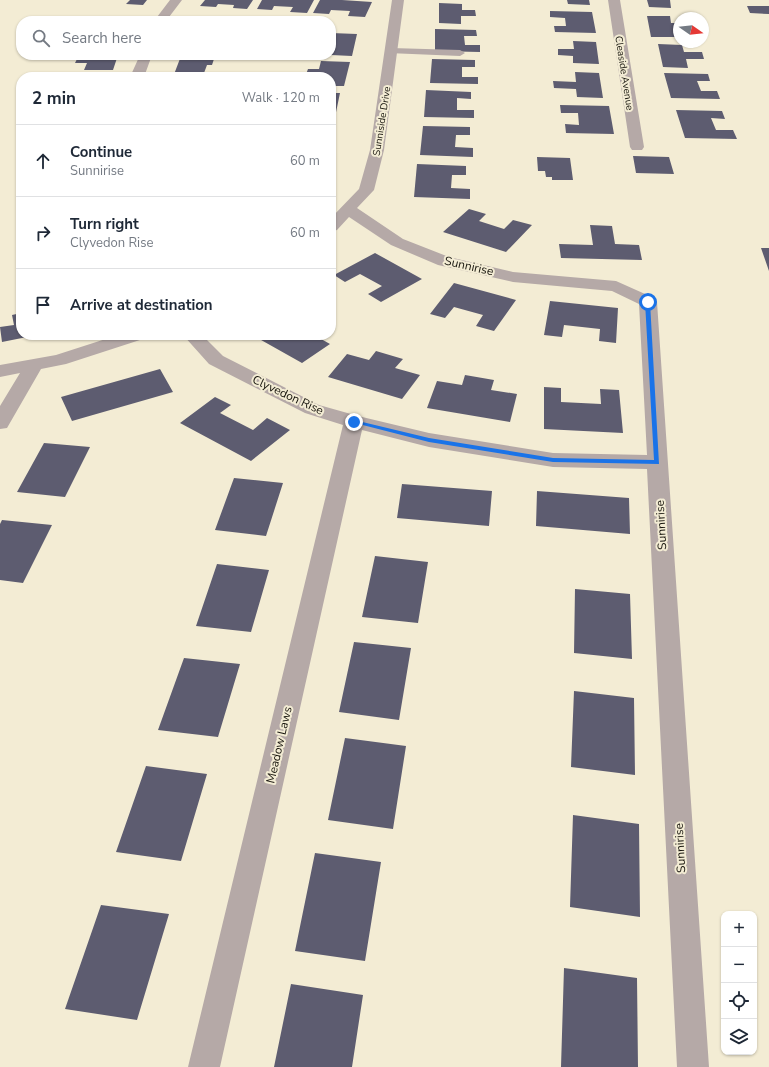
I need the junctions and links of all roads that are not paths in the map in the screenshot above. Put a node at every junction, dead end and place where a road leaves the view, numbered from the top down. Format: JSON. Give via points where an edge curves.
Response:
{"nodes":[{"id":1,"x":176,"y":0,"type":"edge"},
{"id":2,"x":398,"y":0,"type":"edge"},
{"id":3,"x":614,"y":0,"type":"edge"},
{"id":4,"x":164,"y":16,"type":"edge"},
{"id":5,"x":391,"y":53,"type":"junction"},
{"id":6,"x":458,"y":55,"type":"dead end"},
{"id":7,"x":144,"y":60,"type":"edge"},
{"id":8,"x":139,"y":72,"type":"edge"},
{"id":9,"x":637,"y":147,"type":"dead end"},
{"id":10,"x":348,"y":209,"type":"junction"},
{"id":11,"x":336,"y":222,"type":"edge"},
{"id":12,"x":121,"y":340,"type":"edge"},
{"id":13,"x":197,"y":340,"type":"edge"},
{"id":14,"x":34,"y":365,"type":"junction"},
{"id":15,"x":0,"y":371,"type":"edge"},
{"id":16,"x":354,"y":422,"type":"junction"},
{"id":17,"x":0,"y":423,"type":"edge"},
{"id":18,"x":657,"y":462,"type":"junction"},
{"id":19,"x":204,"y":1067,"type":"edge"},
{"id":20,"x":694,"y":1067,"type":"edge"}],
"edges":[{"from":1,"to":4,"type":"street"},
{"from":2,"to":5,"type":"street","name":"Sunniside Drive"},
{"from":3,"to":9,"type":"street","name":"Cleaside Avenue"},
{"from":5,"to":6,"type":"lane"},
{"from":5,"to":10,"type":"street","name":"Sunniside Drive","via":[[377,150],[366,190]]},
{"from":7,"to":8,"type":"street"},
{"from":10,"to":11,"type":"street","name":"Sunniside Drive"},
{"from":10,"to":18,"type":"street","name":"Sunnirise","via":[[397,242],[444,261],[514,277],[616,286],[648,302]]},
{"from":12,"to":14,"type":"street","via":[[59,360]]},
{"from":13,"to":16,"type":"street","name":"Clyvedon Rise","via":[[216,360],[312,409]]},
{"from":14,"to":15,"type":"street"},
{"from":14,"to":17,"type":"street"},
{"from":16,"to":18,"type":"street","name":"Clyvedon Rise","via":[[429,440],[553,460]]},
{"from":16,"to":19,"type":"street","name":"Meadow Laws"},
{"from":18,"to":20,"type":"street","name":"Sunnirise"}]}
